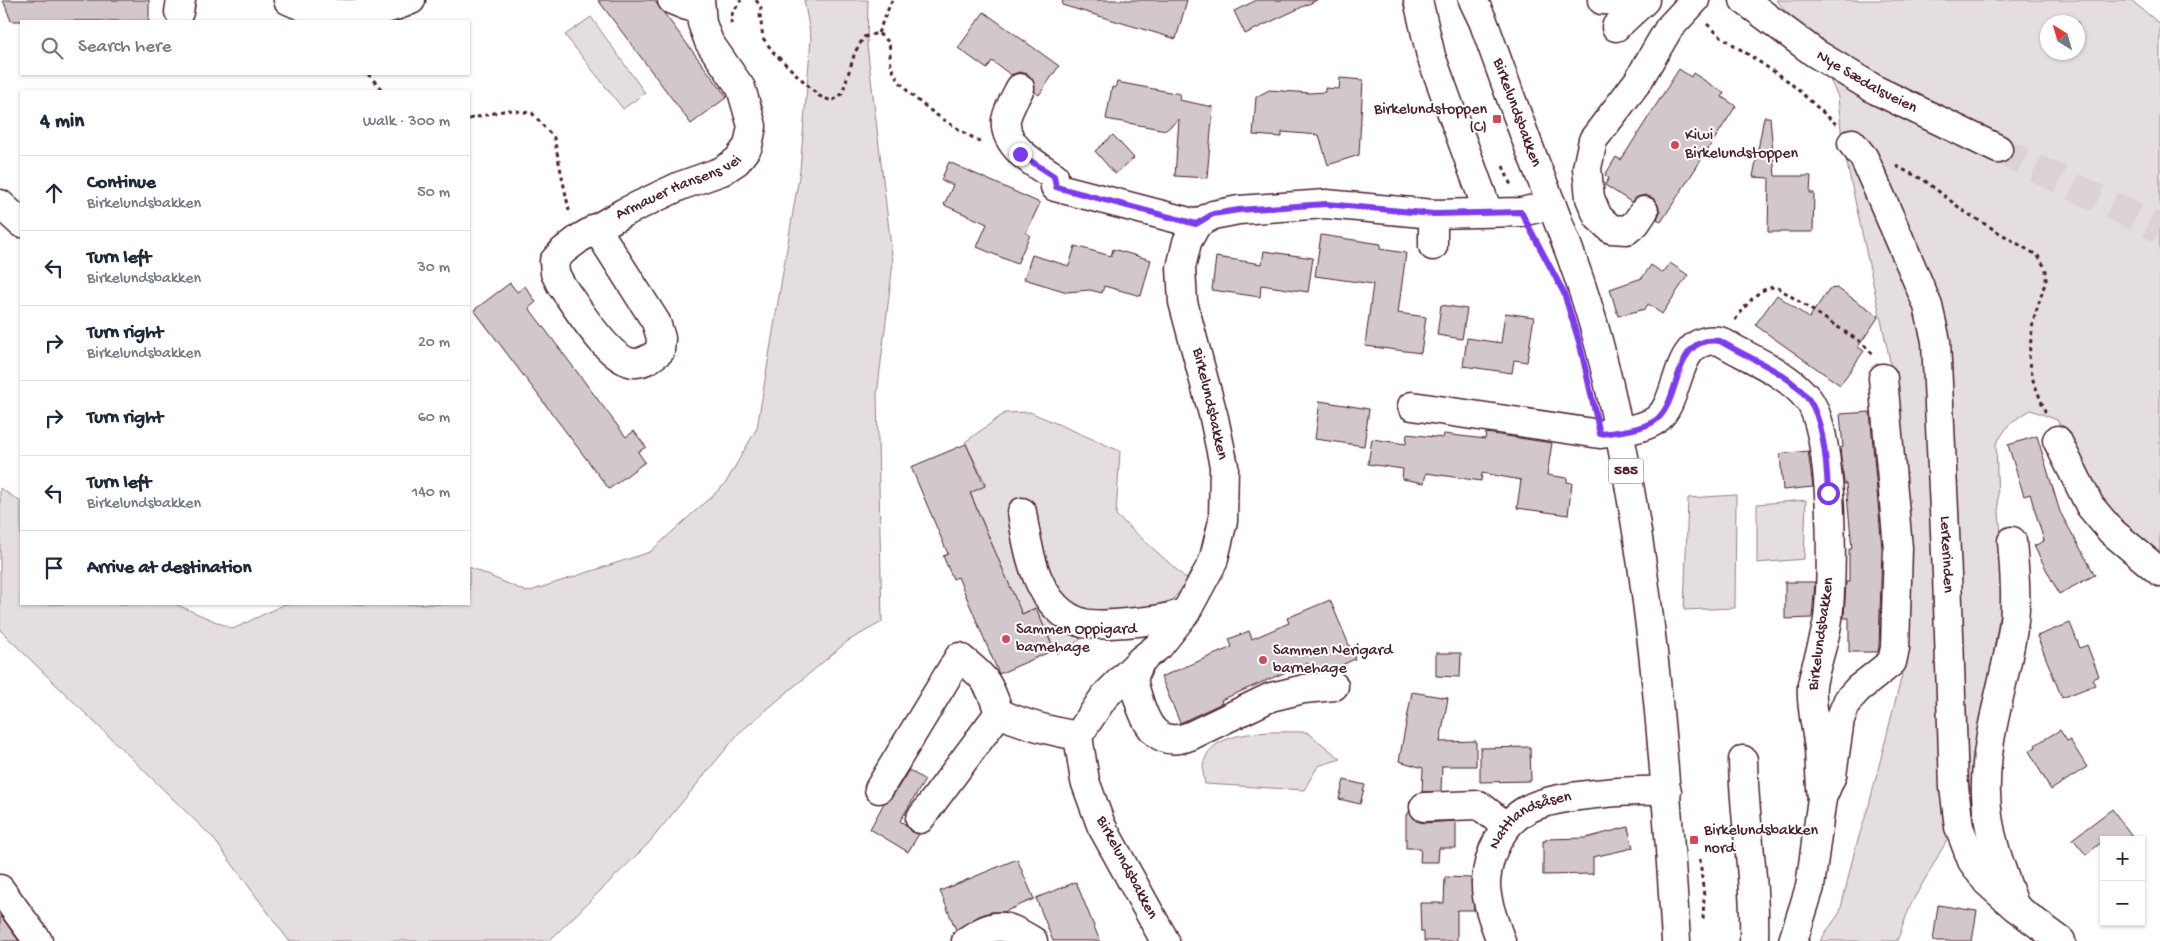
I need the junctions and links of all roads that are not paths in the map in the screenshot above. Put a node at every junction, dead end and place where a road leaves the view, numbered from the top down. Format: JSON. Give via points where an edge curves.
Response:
{"nodes":[{"id":1,"x":288,"y":0,"type":"edge"},
{"id":2,"x":410,"y":0,"type":"edge"},
{"id":3,"x":672,"y":0,"type":"edge"},
{"id":4,"x":1418,"y":0,"type":"edge"},
{"id":5,"x":1602,"y":0,"type":"edge"},
{"id":6,"x":1744,"y":0,"type":"edge"},
{"id":7,"x":1644,"y":1,"type":"edge"},
{"id":8,"x":700,"y":3,"type":"edge"},
{"id":9,"x":1479,"y":7,"type":"edge"},
{"id":10,"x":1700,"y":12,"type":"edge"},
{"id":11,"x":1616,"y":27,"type":"dead end"},
{"id":12,"x":1020,"y":88,"type":"dead end"},
{"id":13,"x":1998,"y":150,"type":"tunnel mouth"},
{"id":14,"x":1858,"y":151,"type":"road end"},
{"id":15,"x":0,"y":204,"type":"edge"},
{"id":16,"x":1552,"y":205,"type":"junction"},
{"id":17,"x":1644,"y":210,"type":"dead end"},
{"id":18,"x":1488,"y":212,"type":"junction"},
{"id":19,"x":1434,"y":214,"type":"junction"},
{"id":20,"x":20,"y":221,"type":"edge"},
{"id":21,"x":1196,"y":224,"type":"junction"},
{"id":22,"x":596,"y":228,"type":"junction"},
{"id":23,"x":1433,"y":246,"type":"dead end"},
{"id":24,"x":1883,"y":378,"type":"road end"},
{"id":25,"x":1412,"y":406,"type":"dead end"},
{"id":26,"x":1619,"y":431,"type":"junction"},
{"id":27,"x":2057,"y":440,"type":"road end"},
{"id":28,"x":1022,"y":512,"type":"dead end"},
{"id":29,"x":2012,"y":541,"type":"dead end"},
{"id":30,"x":2160,"y":572,"type":"edge"},
{"id":31,"x":1186,"y":612,"type":"junction"},
{"id":32,"x":1141,"y":660,"type":"junction"},
{"id":33,"x":1334,"y":686,"type":"dead end"},
{"id":34,"x":999,"y":713,"type":"junction"},
{"id":35,"x":1078,"y":736,"type":"junction"},
{"id":36,"x":1743,"y":760,"type":"dead end"},
{"id":37,"x":879,"y":789,"type":"dead end"},
{"id":38,"x":1667,"y":791,"type":"junction"},
{"id":39,"x":1822,"y":798,"type":"junction"},
{"id":40,"x":1424,"y":807,"type":"dead end"},
{"id":41,"x":920,"y":819,"type":"dead end"},
{"id":42,"x":1506,"y":826,"type":"junction"},
{"id":43,"x":0,"y":889,"type":"edge"},
{"id":44,"x":2015,"y":907,"type":"junction"},
{"id":45,"x":38,"y":941,"type":"edge"},
{"id":46,"x":966,"y":941,"type":"edge"},
{"id":47,"x":1033,"y":941,"type":"edge"},
{"id":48,"x":1165,"y":941,"type":"edge"},
{"id":49,"x":1501,"y":941,"type":"edge"},
{"id":50,"x":1676,"y":941,"type":"edge"},
{"id":51,"x":1754,"y":941,"type":"edge"},
{"id":52,"x":1792,"y":941,"type":"edge"},
{"id":53,"x":2061,"y":941,"type":"edge"}],
"edges":[{"from":1,"to":2,"type":"street","via":[[302,7],[336,14],[366,14]]},
{"from":3,"to":8,"type":"street","via":[[687,6]]},
{"from":4,"to":18,"type":"street","via":[[1431,56]]},
{"from":5,"to":7,"type":"street"},
{"from":6,"to":13,"type":"street","name":"Nye Sædalsveien","via":[[1815,53],[1876,90]]},
{"from":7,"to":11,"type":"street"},
{"from":8,"to":22,"type":"street","name":"Armauer Hansens vei","via":[[702,23],[709,42],[741,88],[752,126],[748,146],[737,161],[722,171],[680,186]]},
{"from":9,"to":16,"type":"street","name":"Birkelundsbakken","number":"585"},
{"from":10,"to":17,"type":"street","via":[[1669,28],[1638,81],[1593,140],[1587,168],[1590,198],[1598,217],[1611,228],[1627,230]]},
{"from":12,"to":21,"type":"street","via":[[1006,128],[1020,154],[1054,176],[1056,187]]},
{"from":14,"to":44,"type":"street","name":"Lerkerinden","via":[[1928,306],[1936,341],[1954,787],[1959,827],[1972,861],[1988,882]]},
{"from":15,"to":20,"type":"street"},
{"from":16,"to":18,"type":"street","via":[[1521,212]]},
{"from":16,"to":26,"type":"street","name":"Birkelundsbakken","number":"585","via":[[1599,346]]},
{"from":18,"to":19,"type":"street"},
{"from":19,"to":21,"type":"street","via":[[1326,204],[1239,210],[1213,214]]},
{"from":19,"to":23,"type":"street"},
{"from":21,"to":31,"type":"street","name":"Birkelundsbakken","via":[[1187,242],[1181,268],[1183,302],[1224,466],[1223,521],[1213,562]]},
{"from":22,"to":22,"type":"street","name":"Armauer Hansens vei","via":[[563,251],[554,262],[555,273],[609,350],[622,360],[635,363],[649,360],[660,351],[661,338],[656,322]]},
{"from":24,"to":39,"type":"street","name":"Birkelundsbakken","via":[[1898,548],[1895,648],[1892,662],[1858,688],[1848,700],[1840,719],[1832,775]]},
{"from":25,"to":26,"type":"street","via":[[1600,434]]},
{"from":26,"to":38,"type":"street","name":"Birkelundsbakken","number":"585","via":[[1643,575]]},
{"from":26,"to":39,"type":"street","name":"Birkelundsbakken","via":[[1655,421],[1665,410],[1685,357],[1701,343],[1713,340],[1766,366],[1791,382],[1809,400],[1818,422],[1827,477],[1832,547],[1827,621],[1812,687]]},
{"from":27,"to":30,"type":"street","via":[[2090,506],[2116,536]]},
{"from":28,"to":31,"type":"street","via":[[1028,554],[1034,570],[1049,600],[1064,615],[1085,623],[1117,624],[1166,620]]},
{"from":29,"to":44,"type":"street","via":[[2014,621],[1990,739],[1986,793],[1989,828]]},
{"from":31,"to":32,"type":"street","name":"Birkelundsbakken","via":[[1160,645]]},
{"from":32,"to":33,"type":"street","via":[[1134,677],[1134,687],[1143,714],[1159,736],[1171,740],[1190,736],[1280,695]]},
{"from":32,"to":35,"type":"street","name":"Birkelundsbakken","via":[[1104,697]]},
{"from":34,"to":35,"type":"street","via":[[1031,726]]},
{"from":34,"to":37,"type":"street","via":[[991,688],[978,672],[959,658]]},
{"from":34,"to":41,"type":"street"},
{"from":35,"to":48,"type":"street","name":"Birkelundsbakken","via":[[1085,780],[1101,825]]},
{"from":36,"to":51,"type":"street","via":[[1752,864]]},
{"from":38,"to":42,"type":"street","name":"Nattlandsåsen","via":[[1564,798],[1530,808]]},
{"from":38,"to":50,"type":"street","name":"Birkelundsbakken","number":"585"},
{"from":39,"to":52,"type":"street","name":"Birkelundsbakken","via":[[1810,887]]},
{"from":40,"to":42,"type":"street","via":[[1479,805]]},
{"from":42,"to":49,"type":"street","name":"Nattlandsåsen","via":[[1490,860],[1486,884],[1493,922]]},
{"from":43,"to":45,"type":"street"},
{"from":44,"to":53,"type":"street","name":"Lerkerinden"},
{"from":46,"to":47,"type":"street","via":[[988,927],[1011,927]]}]}
